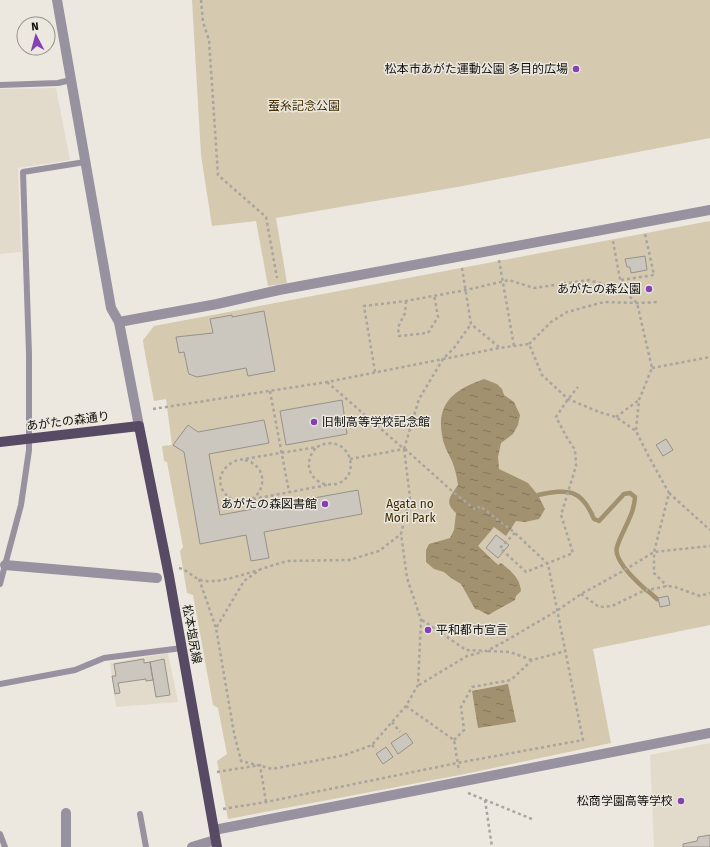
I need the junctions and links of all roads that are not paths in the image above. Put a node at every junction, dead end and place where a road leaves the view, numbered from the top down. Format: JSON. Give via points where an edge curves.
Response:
{"nodes":[{"id":1,"x":57,"y":0,"type":"edge"},
{"id":2,"x":71,"y":80,"type":"junction"},
{"id":3,"x":0,"y":85,"type":"edge"},
{"id":4,"x":85,"y":162,"type":"junction"},
{"id":5,"x":710,"y":210,"type":"edge"},
{"id":6,"x":119,"y":322,"type":"junction"},
{"id":7,"x":139,"y":426,"type":"junction"},
{"id":8,"x":30,"y":438,"type":"junction"},
{"id":9,"x":0,"y":442,"type":"edge"},
{"id":10,"x":5,"y":565,"type":"junction"},
{"id":11,"x":158,"y":578,"type":"dead end"},
{"id":12,"x":0,"y":584,"type":"edge"},
{"id":13,"x":182,"y":648,"type":"junction"},
{"id":14,"x":0,"y":684,"type":"edge"},
{"id":15,"x":710,"y":733,"type":"edge"},
{"id":16,"x":66,"y":813,"type":"dead end"},
{"id":17,"x":140,"y":814,"type":"dead end"},
{"id":18,"x":0,"y":834,"type":"edge"},
{"id":19,"x":215,"y":839,"type":"edge"},
{"id":20,"x":5,"y":847,"type":"edge"},
{"id":21,"x":66,"y":847,"type":"edge"},
{"id":22,"x":146,"y":847,"type":"edge"},
{"id":23,"x":192,"y":847,"type":"edge"}],
"edges":[{"from":1,"to":2,"type":"street"},
{"from":2,"to":3,"type":"lane","via":[[58,83]]},
{"from":2,"to":4,"type":"street"},
{"from":4,"to":6,"type":"street","via":[[111,308]]},
{"from":4,"to":8,"type":"lane","via":[[23,172]]},
{"from":5,"to":6,"type":"street"},
{"from":6,"to":7,"type":"street"},
{"from":7,"to":8,"type":"main road","name":"あがたの森通り"},
{"from":7,"to":13,"type":"main road","name":"松本塩尻線"},
{"from":8,"to":9,"type":"main road","name":"あがたの森通り"},
{"from":8,"to":10,"type":"lane","via":[[21,505]]},
{"from":10,"to":11,"type":"street"},
{"from":10,"to":12,"type":"lane"},
{"from":13,"to":14,"type":"lane","via":[[104,658],[75,670]]},
{"from":13,"to":19,"type":"main road","name":"松本塩尻線"},
{"from":15,"to":19,"type":"street"},
{"from":16,"to":21,"type":"street"},
{"from":17,"to":22,"type":"lane"},
{"from":18,"to":20,"type":"lane"},
{"from":19,"to":23,"type":"street"}]}
